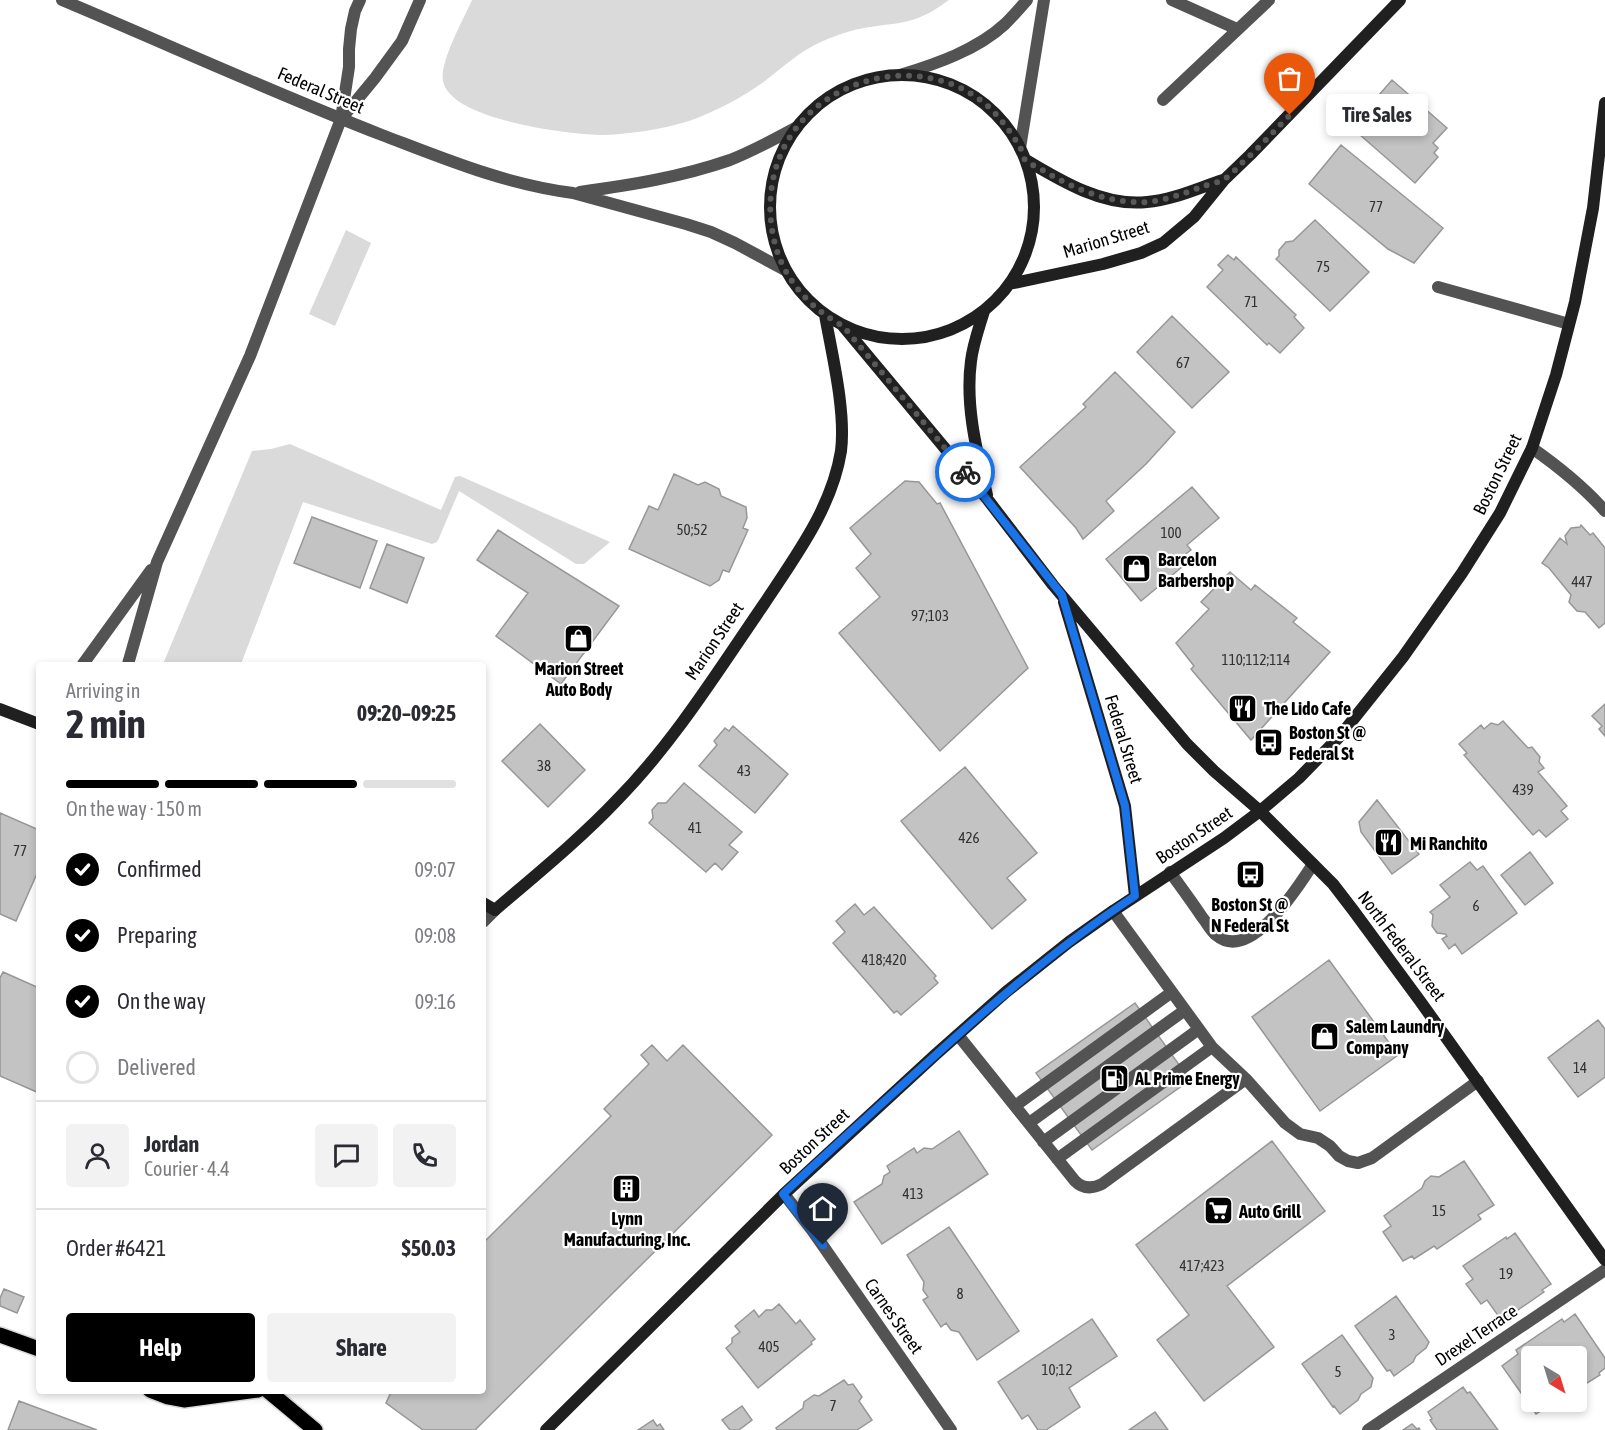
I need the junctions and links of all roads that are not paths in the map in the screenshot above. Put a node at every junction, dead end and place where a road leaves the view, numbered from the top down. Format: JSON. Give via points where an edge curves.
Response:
{"nodes":[{"id":1,"x":63,"y":0,"type":"edge"},
{"id":2,"x":360,"y":0,"type":"edge"},
{"id":3,"x":420,"y":0,"type":"edge"},
{"id":4,"x":1027,"y":0,"type":"edge"},
{"id":5,"x":1044,"y":0,"type":"edge"},
{"id":6,"x":1172,"y":0,"type":"edge"},
{"id":7,"x":1269,"y":0,"type":"edge"},
{"id":8,"x":1400,"y":0,"type":"edge"},
{"id":9,"x":1238,"y":29,"type":"junction"},
{"id":10,"x":900,"y":75,"type":"junction"},
{"id":11,"x":1163,"y":100,"type":"dead end"},
{"id":12,"x":1605,"y":103,"type":"edge"},
{"id":13,"x":341,"y":119,"type":"junction"},
{"id":14,"x":797,"y":127,"type":"junction"},
{"id":15,"x":1023,"y":154,"type":"junction"},
{"id":16,"x":1224,"y":180,"type":"junction"},
{"id":17,"x":573,"y":194,"type":"junction"},
{"id":18,"x":785,"y":270,"type":"junction"},
{"id":19,"x":1009,"y":284,"type":"junction"},
{"id":20,"x":1438,"y":287,"type":"dead end"},
{"id":21,"x":984,"y":311,"type":"junction"},
{"id":22,"x":825,"y":315,"type":"junction"},
{"id":23,"x":1569,"y":324,"type":"junction"},
{"id":24,"x":843,"y":326,"type":"junction"},
{"id":25,"x":1532,"y":448,"type":"junction"},
{"id":26,"x":988,"y":500,"type":"junction"},
{"id":27,"x":1605,"y":511,"type":"edge"},
{"id":28,"x":157,"y":562,"type":"junction"},
{"id":29,"x":1062,"y":595,"type":"junction"},
{"id":30,"x":84,"y":662,"type":"edge"},
{"id":31,"x":129,"y":662,"type":"edge"},
{"id":32,"x":0,"y":709,"type":"edge"},
{"id":33,"x":36,"y":723,"type":"edge"},
{"id":34,"x":1260,"y":811,"type":"junction"},
{"id":35,"x":1314,"y":864,"type":"junction"},
{"id":36,"x":1170,"y":872,"type":"junction"},
{"id":37,"x":1135,"y":896,"type":"junction"},
{"id":38,"x":486,"y":905,"type":"edge"},
{"id":39,"x":495,"y":910,"type":"junction"},
{"id":40,"x":1113,"y":910,"type":"junction"},
{"id":41,"x":486,"y":919,"type":"edge"},
{"id":42,"x":1172,"y":992,"type":"junction"},
{"id":43,"x":1185,"y":1010,"type":"junction"},
{"id":44,"x":1199,"y":1029,"type":"junction"},
{"id":45,"x":958,"y":1035,"type":"junction"},
{"id":46,"x":1212,"y":1047,"type":"junction"},
{"id":47,"x":1246,"y":1079,"type":"junction"},
{"id":48,"x":1478,"y":1081,"type":"junction"},
{"id":49,"x":1015,"y":1106,"type":"junction"},
{"id":50,"x":1029,"y":1123,"type":"junction"},
{"id":51,"x":1043,"y":1142,"type":"junction"},
{"id":52,"x":1058,"y":1159,"type":"junction"},
{"id":53,"x":783,"y":1194,"type":"junction"},
{"id":54,"x":1605,"y":1260,"type":"edge"},
{"id":55,"x":1605,"y":1270,"type":"edge"},
{"id":56,"x":0,"y":1335,"type":"edge"},
{"id":57,"x":36,"y":1348,"type":"edge"},
{"id":58,"x":162,"y":1394,"type":"edge"},
{"id":59,"x":230,"y":1394,"type":"edge"},
{"id":60,"x":272,"y":1394,"type":"edge"},
{"id":61,"x":315,"y":1430,"type":"edge"},
{"id":62,"x":546,"y":1430,"type":"edge"},
{"id":63,"x":951,"y":1430,"type":"edge"},
{"id":64,"x":1368,"y":1430,"type":"edge"}],
"edges":[{"from":1,"to":13,"type":"street","name":"Federal Street"},
{"from":2,"to":13,"type":"street","via":[[351,29]]},
{"from":3,"to":13,"type":"street","via":[[402,41]]},
{"from":4,"to":10,"type":"street","via":[[1003,26],[955,56]]},
{"from":5,"to":15,"type":"street"},
{"from":6,"to":9,"type":"street"},
{"from":7,"to":9,"type":"street"},
{"from":8,"to":16,"type":"main road","name":"Marion Street"},
{"from":9,"to":11,"type":"street"},
{"from":10,"to":14,"type":"main road","via":[[861,82],[825,99]]},
{"from":10,"to":15,"type":"main road","via":[[944,81],[971,94],[1004,123]]},
{"from":12,"to":23,"type":"main road","name":"Boston Street","via":[[1593,208]]},
{"from":13,"to":17,"type":"street","name":"Federal Street","via":[[461,166]]},
{"from":13,"to":28,"type":"street","via":[[250,356]]},
{"from":14,"to":17,"type":"street","name":"Federal Street","via":[[765,145],[708,166],[662,179]]},
{"from":14,"to":18,"type":"main road","via":[[784,148],[770,197],[775,247]]},
{"from":15,"to":16,"type":"main road","name":"Marion Street","via":[[1057,179],[1086,192],[1134,202],[1172,197]]},
{"from":15,"to":19,"type":"main road","via":[[1031,178],[1034,215],[1027,251]]},
{"from":16,"to":19,"type":"main road","name":"Marion Street","via":[[1188,222],[1153,248],[1103,264]]},
{"from":17,"to":18,"type":"street","name":"Federal Street","via":[[711,232]]},
{"from":18,"to":22,"type":"main road","via":[[803,295]]},
{"from":19,"to":21,"type":"main road"},
{"from":20,"to":23,"type":"street"},
{"from":21,"to":24,"type":"main road","via":[[926,337],[884,338]]},
{"from":21,"to":26,"type":"main road","name":"Federal Street","via":[[971,360],[969,399]]},
{"from":22,"to":24,"type":"main road"},
{"from":22,"to":39,"type":"main road","name":"Marion Street","via":[[840,405],[841,448],[829,494],[817,520],[706,689],[618,800]]},
{"from":23,"to":25,"type":"main road","name":"Boston Street"},
{"from":24,"to":26,"type":"main road","name":"Federal Street"},
{"from":25,"to":27,"type":"street","via":[[1589,492]]},
{"from":25,"to":34,"type":"main road","name":"Boston Street","via":[[1500,513],[1403,657],[1340,736]]},
{"from":26,"to":29,"type":"main road","name":"Federal Street"},
{"from":28,"to":30,"type":"street"},
{"from":28,"to":31,"type":"street"},
{"from":29,"to":34,"type":"main road","name":"Federal Street","via":[[1187,744]]},
{"from":29,"to":37,"type":"main road","name":"Federal Street","via":[[1125,806]]},
{"from":32,"to":33,"type":"main road"},
{"from":34,"to":35,"type":"main road","name":"North Federal Street"},
{"from":34,"to":36,"type":"main road","name":"Boston Street"},
{"from":35,"to":36,"type":"street","via":[[1274,918],[1244,939],[1229,942],[1216,935]]},
{"from":35,"to":48,"type":"main road","name":"North Federal Street","via":[[1353,910]]},
{"from":36,"to":37,"type":"main road","name":"Boston Street"},
{"from":37,"to":40,"type":"main road","name":"Boston Street"},
{"from":38,"to":39,"type":"main road"},
{"from":39,"to":41,"type":"street","name":"Marion Street"},
{"from":40,"to":42,"type":"street"},
{"from":40,"to":45,"type":"main road","name":"Boston Street","via":[[1036,968]]},
{"from":42,"to":43,"type":"street"},
{"from":42,"to":49,"type":"street"},
{"from":43,"to":44,"type":"street"},
{"from":43,"to":50,"type":"street"},
{"from":44,"to":46,"type":"street"},
{"from":44,"to":51,"type":"street"},
{"from":45,"to":49,"type":"street"},
{"from":45,"to":53,"type":"main road","name":"Boston Street"},
{"from":46,"to":47,"type":"street"},
{"from":46,"to":52,"type":"street"},
{"from":47,"to":48,"type":"street","via":[[1290,1127],[1318,1138],[1343,1159],[1358,1163],[1372,1158]]},
{"from":47,"to":52,"type":"street","via":[[1098,1186],[1078,1184]]},
{"from":48,"to":54,"type":"main road","name":"North Federal Street"},
{"from":49,"to":50,"type":"street"},
{"from":50,"to":51,"type":"street"},
{"from":51,"to":52,"type":"street"},
{"from":53,"to":62,"type":"main road","name":"Boston Street"},
{"from":53,"to":63,"type":"street","name":"Carnes Street","via":[[813,1230]]},
{"from":55,"to":64,"type":"street","name":"Drexel Terrace"},
{"from":56,"to":57,"type":"main road"},
{"from":58,"to":59,"type":"main road","via":[[189,1400]]},
{"from":60,"to":61,"type":"main road"}]}
